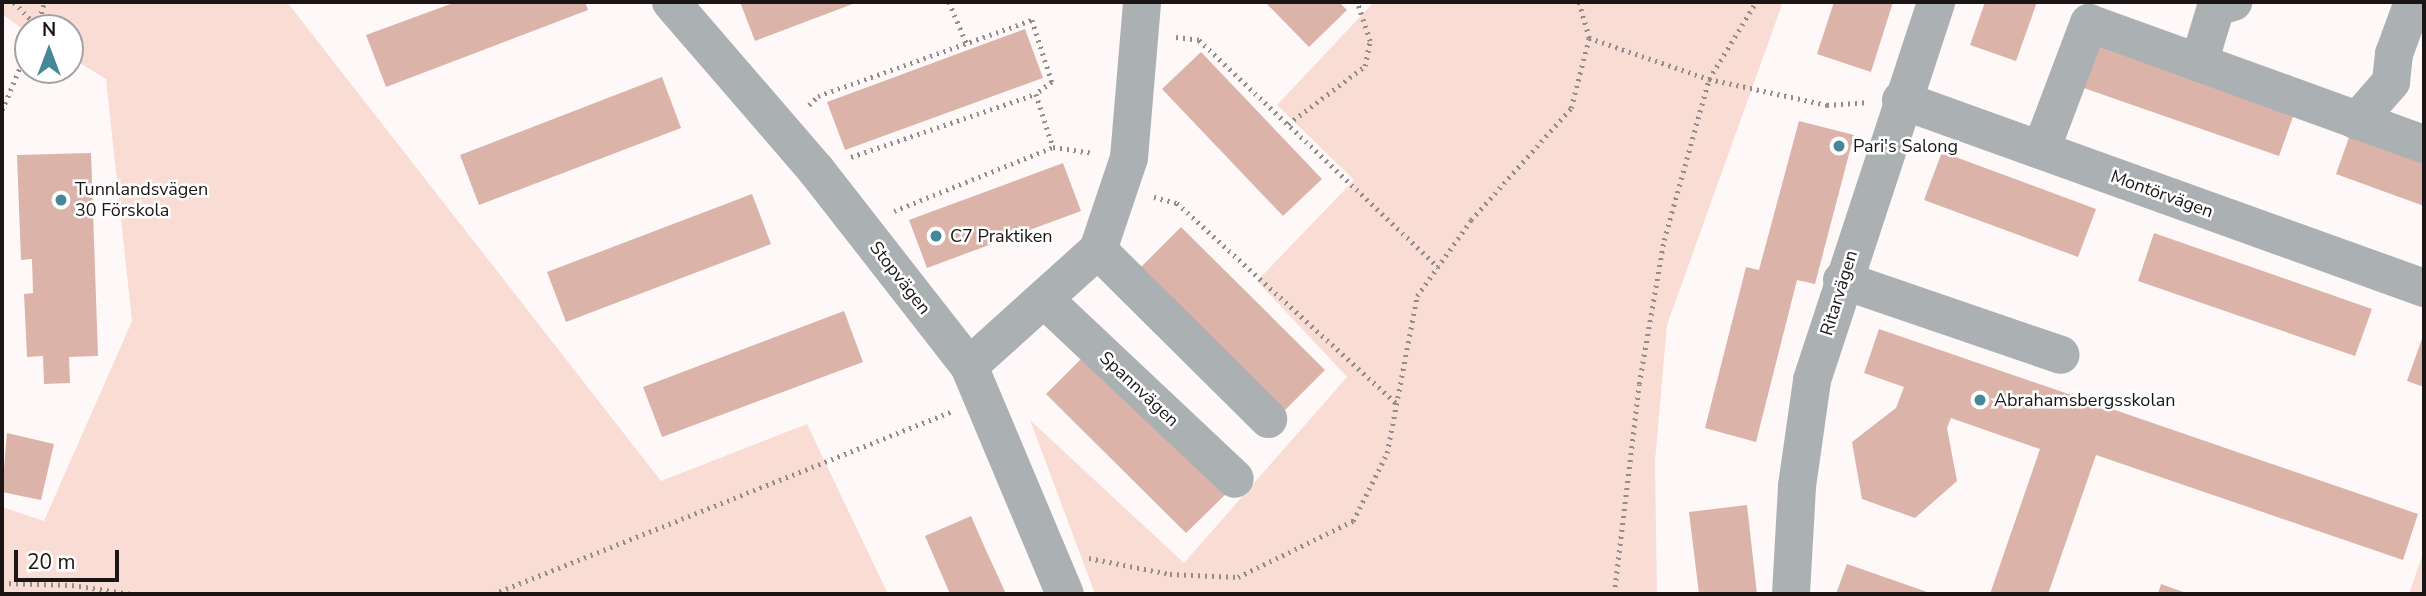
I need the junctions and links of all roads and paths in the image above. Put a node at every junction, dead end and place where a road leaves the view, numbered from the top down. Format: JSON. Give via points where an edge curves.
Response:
{"nodes":[{"id":1,"x":671,"y":2,"type":"edge"},
{"id":2,"x":949,"y":2,"type":"edge"},
{"id":3,"x":1142,"y":2,"type":"edge"},
{"id":4,"x":1357,"y":2,"type":"edge"},
{"id":5,"x":1579,"y":2,"type":"edge"},
{"id":6,"x":1756,"y":2,"type":"edge"},
{"id":7,"x":1936,"y":2,"type":"edge"},
{"id":8,"x":2233,"y":2,"type":"edge"},
{"id":9,"x":2413,"y":2,"type":"edge"},
{"id":10,"x":1589,"y":38,"type":"junction"},
{"id":11,"x":1199,"y":40,"type":"dead end"},
{"id":12,"x":967,"y":44,"type":"junction"},
{"id":13,"x":2199,"y":64,"type":"junction"},
{"id":14,"x":1709,"y":79,"type":"junction"},
{"id":15,"x":14,"y":81,"type":"edge"},
{"id":16,"x":1036,"y":94,"type":"junction"},
{"id":17,"x":1900,"y":100,"type":"junction"},
{"id":18,"x":2,"y":110,"type":"edge"},
{"id":19,"x":2357,"y":121,"type":"junction"},
{"id":20,"x":1288,"y":124,"type":"junction"},
{"id":21,"x":782,"y":130,"type":"junction"},
{"id":22,"x":2424,"y":144,"type":"edge"},
{"id":23,"x":1053,"y":148,"type":"junction"},
{"id":24,"x":2041,"y":150,"type":"junction"},
{"id":25,"x":1129,"y":158,"type":"junction"},
{"id":26,"x":816,"y":170,"type":"junction"},
{"id":27,"x":1177,"y":204,"type":"dead end"},
{"id":28,"x":859,"y":225,"type":"junction"},
{"id":29,"x":1098,"y":250,"type":"junction"},
{"id":30,"x":1438,"y":267,"type":"junction"},
{"id":31,"x":1842,"y":280,"type":"junction"},
{"id":32,"x":2424,"y":288,"type":"edge"},
{"id":33,"x":1044,"y":299,"type":"junction"},
{"id":34,"x":2061,"y":355,"type":"dead end"},
{"id":35,"x":976,"y":383,"type":"junction"},
{"id":36,"x":1396,"y":404,"type":"junction"},
{"id":37,"x":1268,"y":419,"type":"dead end"},
{"id":38,"x":1235,"y":479,"type":"dead end"},
{"id":39,"x":1047,"y":550,"type":"junction"},
{"id":40,"x":2,"y":583,"type":"edge"},
{"id":41,"x":131,"y":594,"type":"edge"},
{"id":42,"x":493,"y":594,"type":"edge"},
{"id":43,"x":1065,"y":594,"type":"edge"},
{"id":44,"x":1614,"y":594,"type":"edge"},
{"id":45,"x":1791,"y":594,"type":"edge"}],
"edges":[{"from":1,"to":21,"type":"street","name":"Stopvägen"},
{"from":2,"to":12,"type":"path"},
{"from":3,"to":25,"type":"street"},
{"from":4,"to":20,"type":"path","via":[[1370,41],[1365,66]]},
{"from":5,"to":10,"type":"path"},
{"from":6,"to":14,"type":"path"},
{"from":7,"to":17,"type":"street","name":"Ritarvägen"},
{"from":8,"to":13,"type":"street","via":[[2216,7]]},
{"from":9,"to":19,"type":"street","via":[[2394,54],[2391,82]]},
{"from":10,"to":14,"type":"path"},
{"from":10,"to":30,"type":"path","via":[[1571,108],[1471,220]]},
{"from":11,"to":20,"type":"path"},
{"from":12,"to":16,"type":"path","via":[[1032,20],[1052,82]]},
{"from":12,"to":21,"type":"path","via":[[818,96]]},
{"from":13,"to":19,"type":"street"},
{"from":13,"to":24,"type":"street","via":[[2089,23]]},
{"from":14,"to":17,"type":"path","via":[[1827,105]]},
{"from":14,"to":44,"type":"path","via":[[1664,240],[1639,384]]},
{"from":15,"to":18,"type":"path"},
{"from":16,"to":23,"type":"path"},
{"from":16,"to":26,"type":"path"},
{"from":17,"to":24,"type":"street","name":"Montörvägen"},
{"from":17,"to":31,"type":"street","name":"Ritarvägen"},
{"from":19,"to":22,"type":"street"},
{"from":20,"to":30,"type":"path"},
{"from":21,"to":26,"type":"street","name":"Stopvägen"},
{"from":23,"to":25,"type":"path"},
{"from":23,"to":28,"type":"path"},
{"from":24,"to":32,"type":"street","name":"Montörvägen"},
{"from":25,"to":29,"type":"street"},
{"from":26,"to":28,"type":"street","name":"Stopvägen"},
{"from":27,"to":36,"type":"path"},
{"from":28,"to":35,"type":"street","name":"Stopvägen"},
{"from":29,"to":33,"type":"street"},
{"from":29,"to":37,"type":"street"},
{"from":30,"to":36,"type":"path","via":[[1417,296]]},
{"from":31,"to":34,"type":"street"},
{"from":31,"to":45,"type":"street","name":"Ritarvägen","via":[[1812,380],[1797,486]]},
{"from":33,"to":35,"type":"street"},
{"from":33,"to":38,"type":"street","name":"Spannvägen"},
{"from":35,"to":39,"type":"street","name":"Stopvägen"},
{"from":35,"to":42,"type":"path"},
{"from":36,"to":39,"type":"path","via":[[1387,453],[1353,521],[1238,577],[1170,574]]},
{"from":39,"to":43,"type":"street","name":"Stopvägen"},
{"from":40,"to":41,"type":"path","via":[[72,584]]}]}
